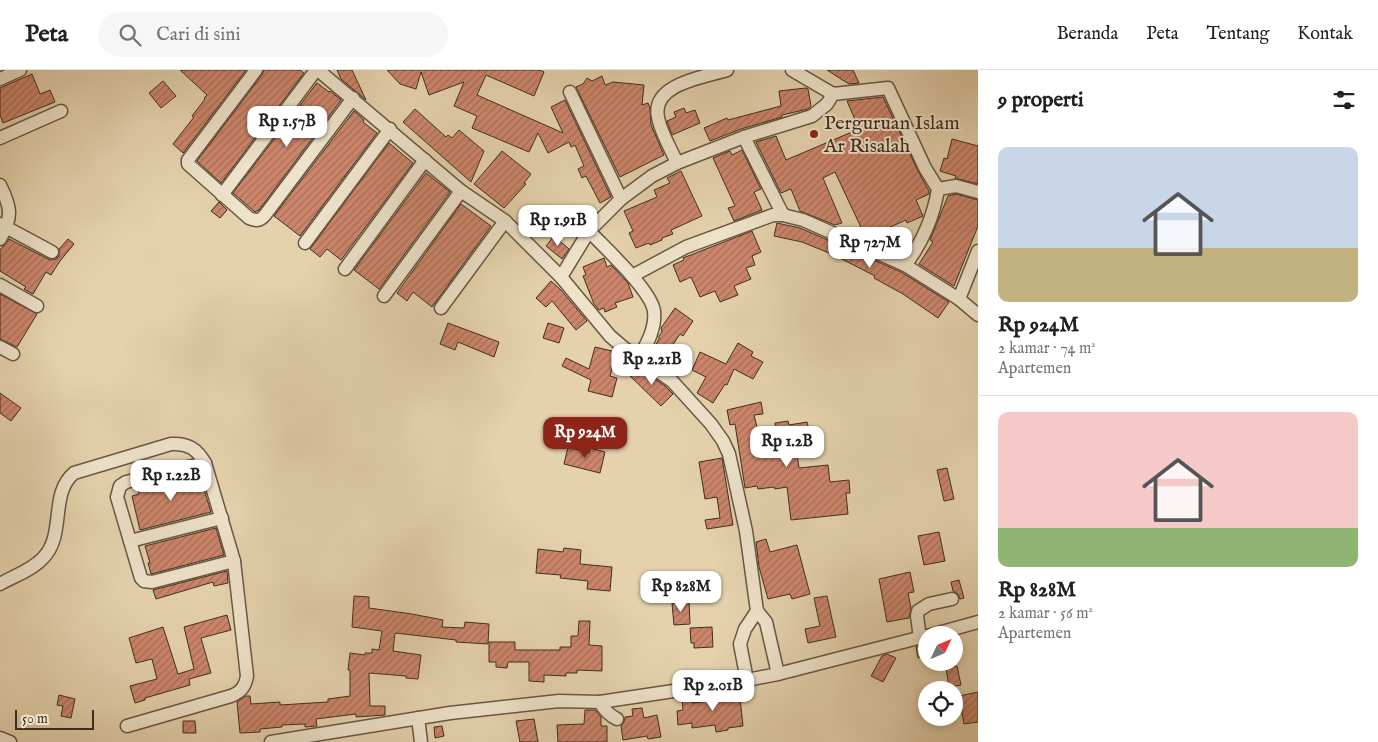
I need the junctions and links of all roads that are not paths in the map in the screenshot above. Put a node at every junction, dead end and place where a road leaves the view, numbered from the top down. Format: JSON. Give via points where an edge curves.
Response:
{"nodes":[{"id":1,"x":20,"y":70,"type":"edge"},
{"id":2,"x":256,"y":70,"type":"edge"},
{"id":3,"x":317,"y":70,"type":"edge"},
{"id":4,"x":727,"y":70,"type":"edge"},
{"id":5,"x":792,"y":70,"type":"edge"},
{"id":6,"x":0,"y":79,"type":"edge"},
{"id":7,"x":570,"y":92,"type":"dead end"},
{"id":8,"x":833,"y":94,"type":"junction"},
{"id":9,"x":353,"y":98,"type":"junction"},
{"id":10,"x":61,"y":111,"type":"dead end"},
{"id":11,"x":390,"y":129,"type":"junction"},
{"id":12,"x":744,"y":137,"type":"junction"},
{"id":13,"x":0,"y":138,"type":"edge"},
{"id":14,"x":425,"y":160,"type":"junction"},
{"id":15,"x":678,"y":163,"type":"junction"},
{"id":16,"x":0,"y":185,"type":"edge"},
{"id":17,"x":938,"y":189,"type":"junction"},
{"id":18,"x":461,"y":191,"type":"junction"},
{"id":19,"x":978,"y":192,"type":"edge"},
{"id":20,"x":222,"y":194,"type":"junction"},
{"id":21,"x":621,"y":199,"type":"junction"},
{"id":22,"x":783,"y":215,"type":"junction"},
{"id":23,"x":505,"y":221,"type":"junction"},
{"id":24,"x":3,"y":226,"type":"edge"},
{"id":25,"x":589,"y":231,"type":"junction"},
{"id":26,"x":0,"y":239,"type":"edge"},
{"id":27,"x":305,"y":243,"type":"dead end"},
{"id":28,"x":978,"y":250,"type":"edge"},
{"id":29,"x":52,"y":252,"type":"dead end"},
{"id":30,"x":905,"y":265,"type":"junction"},
{"id":31,"x":345,"y":269,"type":"dead end"},
{"id":32,"x":632,"y":276,"type":"junction"},
{"id":33,"x":561,"y":277,"type":"junction"},
{"id":34,"x":0,"y":285,"type":"edge"},
{"id":35,"x":384,"y":296,"type":"dead end"},
{"id":36,"x":959,"y":299,"type":"junction"},
{"id":37,"x":37,"y":306,"type":"dead end"},
{"id":38,"x":441,"y":308,"type":"dead end"},
{"id":39,"x":978,"y":315,"type":"edge"},
{"id":40,"x":0,"y":346,"type":"edge"},
{"id":41,"x":13,"y":354,"type":"dead end"},
{"id":42,"x":638,"y":358,"type":"junction"},
{"id":43,"x":205,"y":463,"type":"junction"},
{"id":44,"x":222,"y":518,"type":"junction"},
{"id":45,"x":130,"y":541,"type":"junction"},
{"id":46,"x":234,"y":561,"type":"junction"},
{"id":47,"x":0,"y":584,"type":"edge"},
{"id":48,"x":952,"y":599,"type":"dead end"},
{"id":49,"x":757,"y":612,"type":"junction"},
{"id":50,"x":978,"y":622,"type":"edge"},
{"id":51,"x":922,"y":626,"type":"edge"},
{"id":52,"x":963,"y":626,"type":"edge"},
{"id":53,"x":918,"y":638,"type":"edge"},
{"id":54,"x":778,"y":674,"type":"junction"},
{"id":55,"x":747,"y":680,"type":"junction"},
{"id":56,"x":600,"y":702,"type":"junction"},
{"id":57,"x":418,"y":718,"type":"junction"},
{"id":58,"x":617,"y":719,"type":"dead end"},
{"id":59,"x":127,"y":726,"type":"dead end"},
{"id":60,"x":0,"y":738,"type":"edge"},
{"id":61,"x":10,"y":742,"type":"edge"},
{"id":62,"x":271,"y":742,"type":"edge"},
{"id":63,"x":421,"y":742,"type":"edge"}],
"edges":[{"from":1,"to":6,"type":"street"},
{"from":2,"to":20,"type":"street","via":[[188,160],[188,164]]},
{"from":3,"to":9,"type":"street"},
{"from":3,"to":20,"type":"street"},
{"from":4,"to":15,"type":"street","via":[[673,87],[659,100],[658,118]]},
{"from":5,"to":8,"type":"street"},
{"from":7,"to":21,"type":"street"},
{"from":8,"to":12,"type":"street","via":[[827,104],[812,116]]},
{"from":8,"to":17,"type":"street","via":[[888,88]]},
{"from":9,"to":11,"type":"street"},
{"from":9,"to":20,"type":"street","via":[[261,220],[249,218]]},
{"from":10,"to":13,"type":"street"},
{"from":11,"to":14,"type":"street"},
{"from":11,"to":27,"type":"street"},
{"from":12,"to":15,"type":"street"},
{"from":12,"to":22,"type":"street"},
{"from":14,"to":18,"type":"street"},
{"from":14,"to":31,"type":"street"},
{"from":15,"to":21,"type":"street","via":[[652,176]]},
{"from":16,"to":24,"type":"street","via":[[10,216]]},
{"from":17,"to":19,"type":"street","via":[[956,186]]},
{"from":17,"to":30,"type":"street","via":[[915,253]]},
{"from":18,"to":23,"type":"street"},
{"from":18,"to":35,"type":"street"},
{"from":21,"to":25,"type":"street"},
{"from":22,"to":30,"type":"street","via":[[803,220]]},
{"from":22,"to":32,"type":"street","via":[[763,218],[686,247]]},
{"from":23,"to":33,"type":"street"},
{"from":23,"to":38,"type":"street"},
{"from":24,"to":26,"type":"street"},
{"from":24,"to":29,"type":"street"},
{"from":25,"to":32,"type":"street"},
{"from":25,"to":33,"type":"street"},
{"from":28,"to":36,"type":"street"},
{"from":30,"to":36,"type":"street"},
{"from":32,"to":42,"type":"street","via":[[653,304],[655,313],[645,349]]},
{"from":33,"to":42,"type":"street","via":[[610,336]]},
{"from":34,"to":37,"type":"street"},
{"from":36,"to":39,"type":"street"},
{"from":40,"to":41,"type":"street"},
{"from":42,"to":49,"type":"street","via":[[672,381],[723,441],[729,454],[746,531]]},
{"from":43,"to":44,"type":"street"},
{"from":43,"to":45,"type":"street","via":[[120,486],[117,497]]},
{"from":43,"to":47,"type":"street","via":[[199,453],[180,443],[74,473],[64,485],[54,539],[44,558]]},
{"from":44,"to":45,"type":"street"},
{"from":44,"to":46,"type":"street"},
{"from":45,"to":46,"type":"street","via":[[141,578],[148,582]]},
{"from":46,"to":59,"type":"street","via":[[246,684],[231,696]]},
{"from":48,"to":51,"type":"street","via":[[928,604],[918,611]]},
{"from":49,"to":54,"type":"street","via":[[766,622]]},
{"from":49,"to":55,"type":"street","via":[[745,629],[740,644]]},
{"from":50,"to":52,"type":"street"},
{"from":53,"to":54,"type":"street"},
{"from":54,"to":55,"type":"street"},
{"from":55,"to":56,"type":"street"},
{"from":56,"to":57,"type":"street","via":[[558,701]]},
{"from":56,"to":58,"type":"street","via":[[608,714]]},
{"from":57,"to":62,"type":"street"},
{"from":57,"to":63,"type":"street"},
{"from":60,"to":61,"type":"street"}]}
